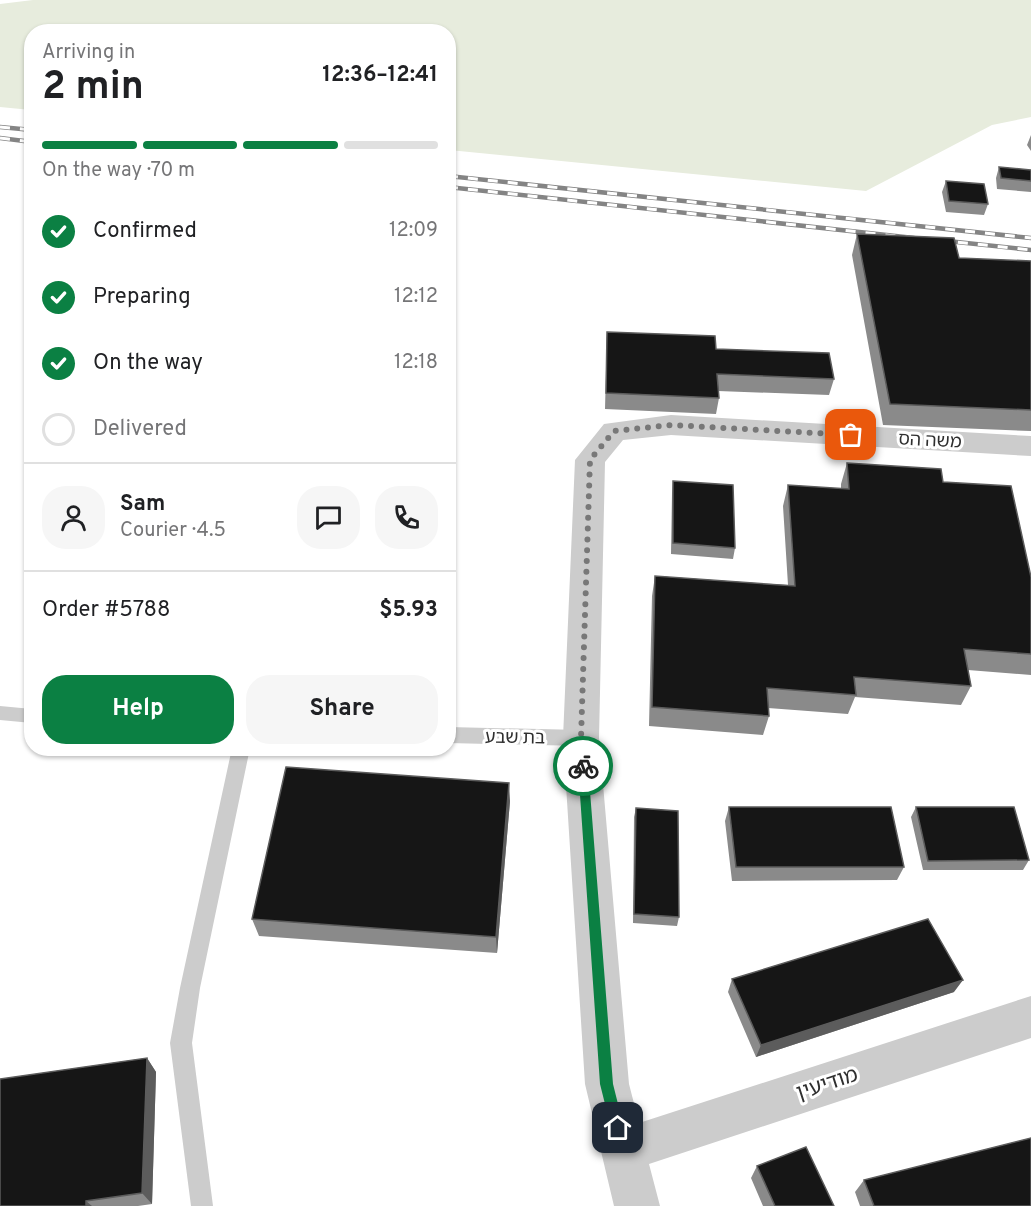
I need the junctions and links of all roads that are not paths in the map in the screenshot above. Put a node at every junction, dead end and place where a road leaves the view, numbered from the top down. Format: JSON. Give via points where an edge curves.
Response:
{"nodes":[{"id":1,"x":1031,"y":446,"type":"edge"},
{"id":2,"x":0,"y":713,"type":"edge"},
{"id":3,"x":24,"y":715,"type":"edge"},
{"id":4,"x":456,"y":735,"type":"edge"},
{"id":5,"x":581,"y":738,"type":"junction"},
{"id":6,"x":239,"y":756,"type":"edge"},
{"id":7,"x":1031,"y":1017,"type":"edge"},
{"id":8,"x":623,"y":1150,"type":"junction"},
{"id":9,"x":202,"y":1206,"type":"edge"},
{"id":10,"x":637,"y":1206,"type":"edge"}],
"edges":[{"from":1,"to":5,"type":"street","name":"משה הס","via":[[671,425],[614,431],[590,460]]},
{"from":2,"to":3,"type":"lane"},
{"from":4,"to":5,"type":"lane","name":"בת שבע"},
{"from":5,"to":8,"type":"street","via":[[606,1084]]},
{"from":6,"to":9,"type":"lane","via":[[181,1042]]},
{"from":7,"to":8,"type":"street","name":"מודיעין"},
{"from":8,"to":10,"type":"street"}]}
